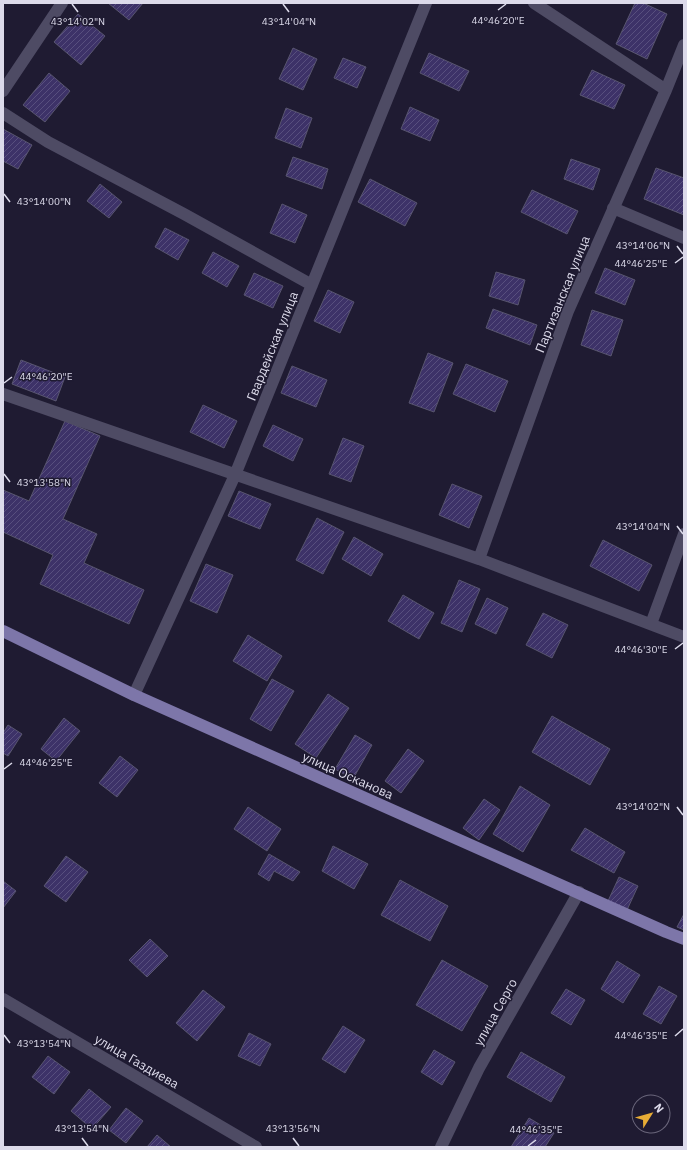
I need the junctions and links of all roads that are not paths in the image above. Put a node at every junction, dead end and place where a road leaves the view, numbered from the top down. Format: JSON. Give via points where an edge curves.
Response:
{"nodes":[{"id":1,"x":62,"y":3,"type":"edge"},
{"id":2,"x":426,"y":3,"type":"edge"},
{"id":3,"x":534,"y":3,"type":"edge"},
{"id":4,"x":684,"y":45,"type":"edge"},
{"id":5,"x":666,"y":90,"type":"junction"},
{"id":6,"x":3,"y":91,"type":"edge"},
{"id":7,"x":3,"y":113,"type":"edge"},
{"id":8,"x":613,"y":208,"type":"junction"},
{"id":9,"x":684,"y":238,"type":"edge"},
{"id":10,"x":312,"y":285,"type":"junction"},
{"id":11,"x":3,"y":394,"type":"edge"},
{"id":12,"x":235,"y":475,"type":"junction"},
{"id":13,"x":684,"y":534,"type":"edge"},
{"id":14,"x":479,"y":559,"type":"junction"},
{"id":15,"x":650,"y":624,"type":"junction"},
{"id":16,"x":3,"y":631,"type":"edge"},
{"id":17,"x":684,"y":637,"type":"edge"},
{"id":18,"x":134,"y":695,"type":"junction"},
{"id":19,"x":578,"y":892,"type":"junction"},
{"id":20,"x":684,"y":939,"type":"edge"},
{"id":21,"x":3,"y":999,"type":"edge"},
{"id":22,"x":256,"y":1147,"type":"edge"},
{"id":23,"x":441,"y":1147,"type":"edge"}],
"edges":[{"from":1,"to":6,"type":"street"},
{"from":2,"to":10,"type":"street","name":"Гвардейская улица"},
{"from":3,"to":5,"type":"street"},
{"from":4,"to":5,"type":"street","name":"Партизанская улица"},
{"from":5,"to":8,"type":"street","name":"Партизанская улица"},
{"from":7,"to":10,"type":"street","via":[[48,142]]},
{"from":8,"to":9,"type":"street"},
{"from":8,"to":14,"type":"street","name":"Партизанская улица","via":[[568,311]]},
{"from":10,"to":12,"type":"street","name":"Гвардейская улица"},
{"from":11,"to":12,"type":"street"},
{"from":12,"to":14,"type":"street"},
{"from":12,"to":18,"type":"street","name":"Гвардейская улица"},
{"from":13,"to":15,"type":"street"},
{"from":14,"to":15,"type":"street"},
{"from":15,"to":17,"type":"street"},
{"from":16,"to":18,"type":"main road","name":"улица Осканова"},
{"from":18,"to":19,"type":"main road","name":"улица Осканова"},
{"from":19,"to":20,"type":"main road","name":"улица Осканова"},
{"from":19,"to":23,"type":"street","name":"улица Серго","via":[[479,1068]]},
{"from":21,"to":22,"type":"street","name":"улица Газдиева"}]}
